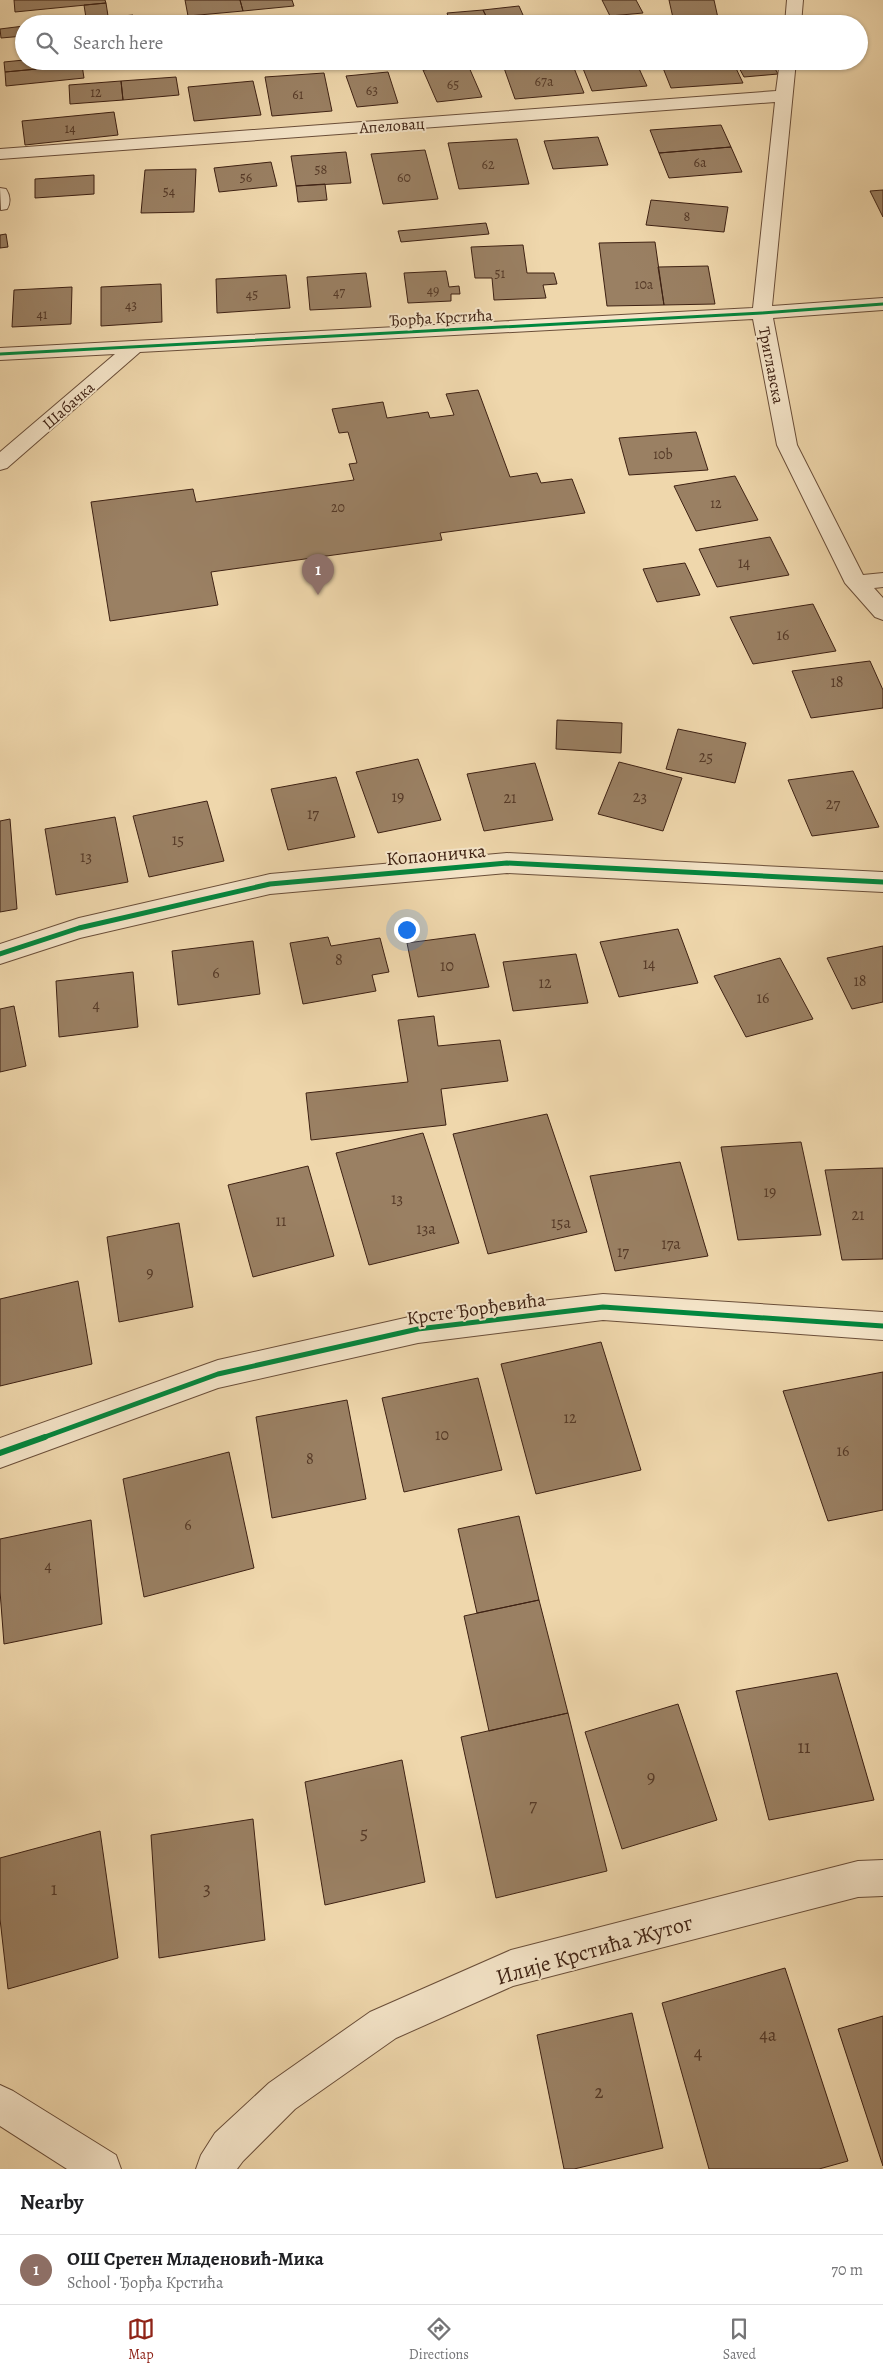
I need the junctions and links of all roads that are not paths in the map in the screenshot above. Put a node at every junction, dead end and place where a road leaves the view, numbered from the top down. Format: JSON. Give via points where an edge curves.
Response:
{"nodes":[{"id":1,"x":795,"y":0,"type":"edge"},
{"id":2,"x":793,"y":15,"type":"edge"},
{"id":3,"x":787,"y":70,"type":"edge"},
{"id":4,"x":784,"y":96,"type":"junction"},
{"id":5,"x":0,"y":154,"type":"edge"},
{"id":6,"x":883,"y":304,"type":"edge"},
{"id":7,"x":762,"y":313,"type":"junction"},
{"id":8,"x":136,"y":346,"type":"junction"},
{"id":9,"x":0,"y":354,"type":"edge"},
{"id":10,"x":0,"y":463,"type":"edge"},
{"id":11,"x":883,"y":580,"type":"edge"},
{"id":12,"x":856,"y":583,"type":"junction"},
{"id":13,"x":883,"y":612,"type":"edge"},
{"id":14,"x":883,"y":882,"type":"edge"},
{"id":15,"x":0,"y":954,"type":"edge"},
{"id":16,"x":883,"y":1326,"type":"edge"},
{"id":17,"x":0,"y":1453,"type":"edge"},
{"id":18,"x":883,"y":1878,"type":"edge"},
{"id":19,"x":0,"y":2104,"type":"edge"},
{"id":20,"x":102,"y":2169,"type":"edge"},
{"id":21,"x":215,"y":2169,"type":"edge"}],
"edges":[{"from":1,"to":2,"type":"street"},
{"from":3,"to":4,"type":"street","name":"Триглавска"},
{"from":4,"to":5,"type":"street","name":"Апеловац"},
{"from":4,"to":7,"type":"street","name":"Триглавска"},
{"from":6,"to":7,"type":"street","name":"Ђорђа Крстића"},
{"from":7,"to":8,"type":"street","name":"Ђорђа Крстића"},
{"from":7,"to":12,"type":"street","name":"Триглавска","via":[[787,445]]},
{"from":8,"to":9,"type":"street","name":"Ђорђа Крстића"},
{"from":8,"to":10,"type":"street","name":"Шабачка"},
{"from":11,"to":12,"type":"street"},
{"from":12,"to":13,"type":"street","name":"Триглавска"},
{"from":14,"to":15,"type":"street","name":"Копаоничка","via":[[508,863],[270,884],[79,928]]},
{"from":16,"to":17,"type":"street","name":"Крсте Ђорђевића","via":[[603,1307],[418,1329],[218,1374]]},
{"from":18,"to":21,"type":"street","name":"Илије Крстића Жутог","via":[[858,1879],[511,1968],[383,2026],[282,2096],[229,2147]]},
{"from":19,"to":20,"type":"street"}]}
